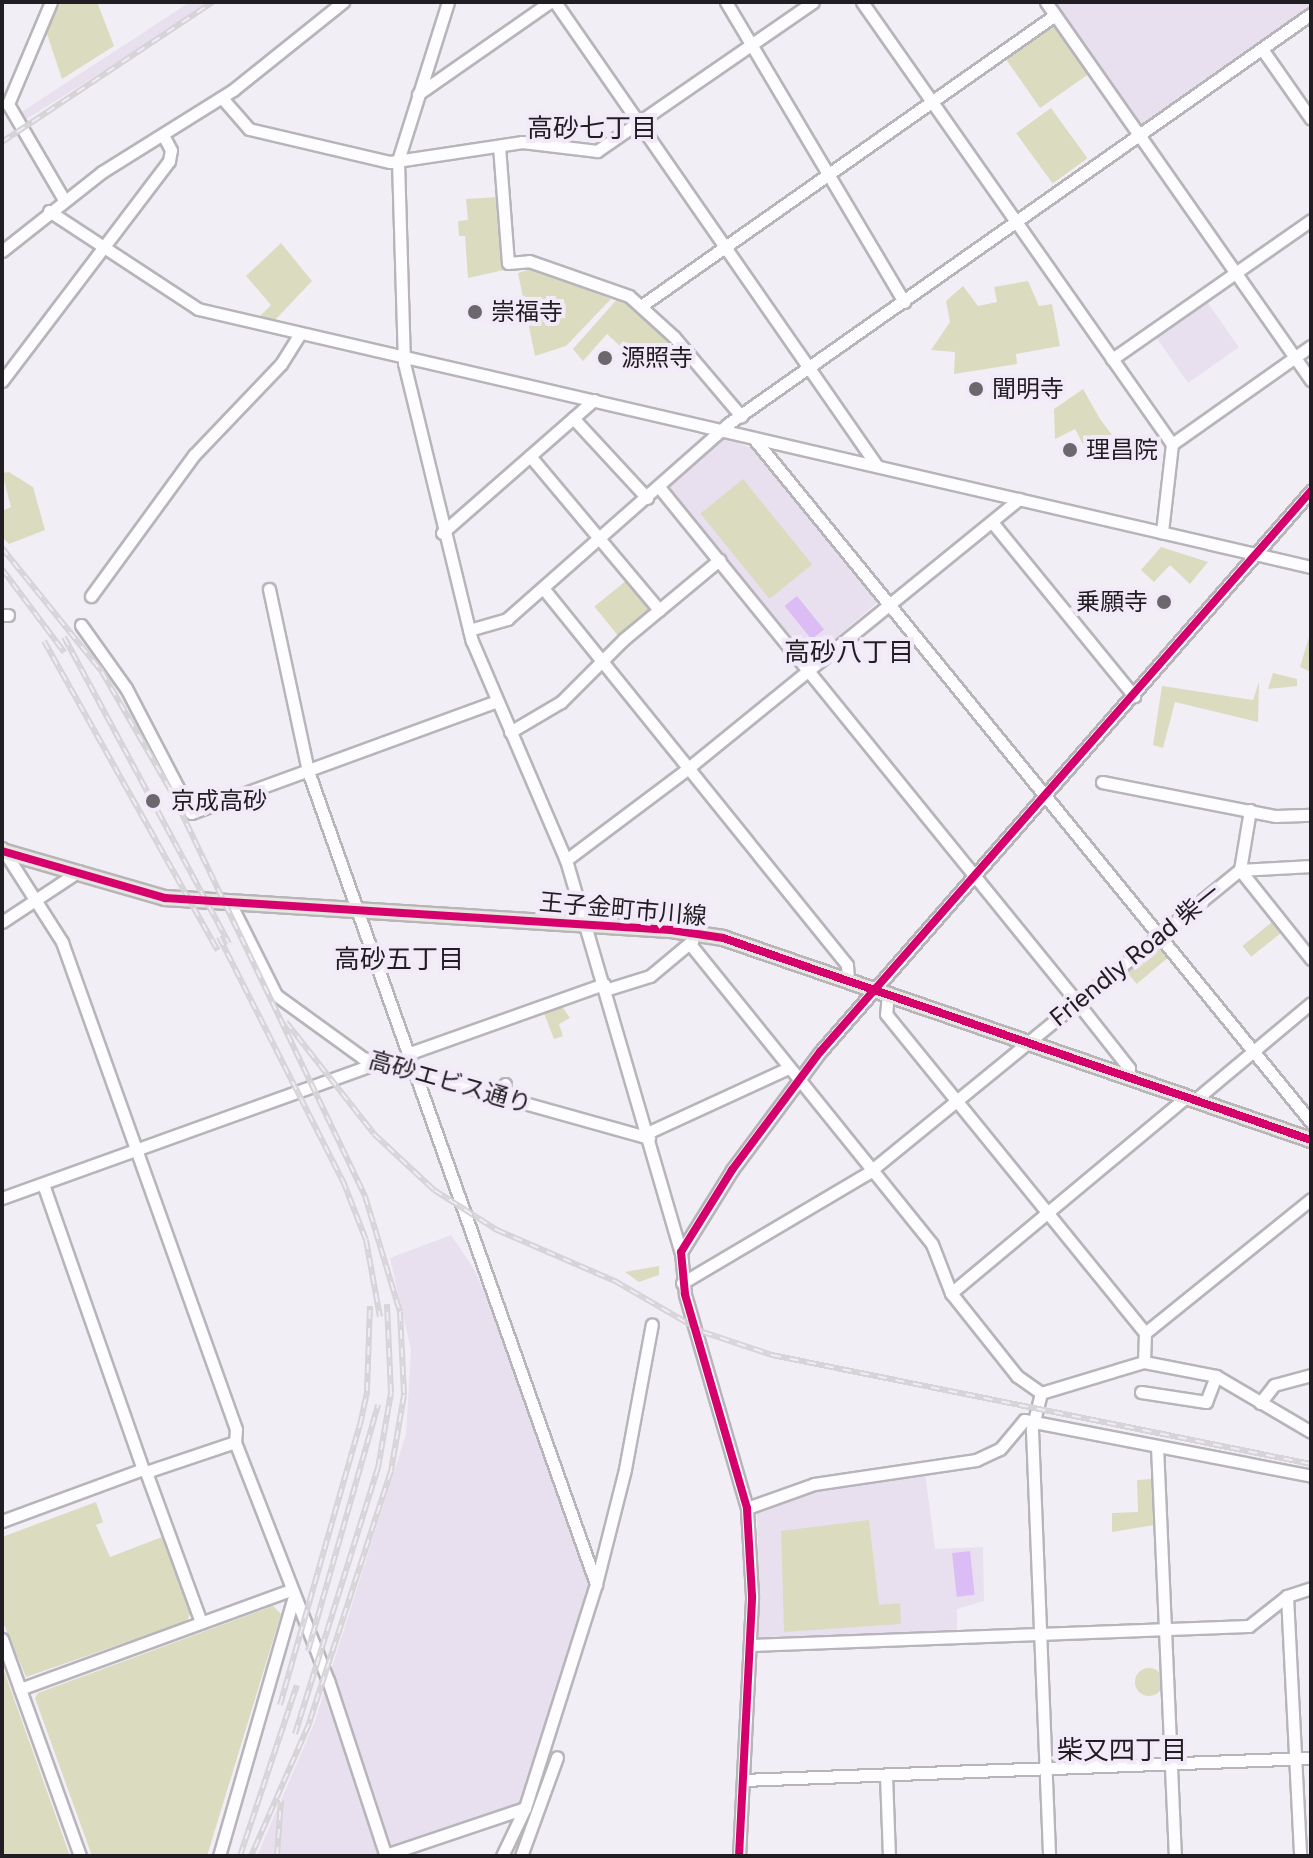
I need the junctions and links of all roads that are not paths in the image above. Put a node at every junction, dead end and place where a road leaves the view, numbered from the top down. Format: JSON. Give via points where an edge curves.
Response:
{"nodes":[{"id":1,"x":51,"y":2,"type":"edge"},
{"id":2,"x":343,"y":2,"type":"edge"},
{"id":3,"x":448,"y":2,"type":"edge"},
{"id":4,"x":552,"y":2,"type":"edge"},
{"id":5,"x":726,"y":2,"type":"edge"},
{"id":6,"x":813,"y":2,"type":"edge"},
{"id":7,"x":862,"y":2,"type":"edge"},
{"id":8,"x":1046,"y":2,"type":"edge"},
{"id":9,"x":1311,"y":14,"type":"edge"},
{"id":10,"x":1055,"y":15,"type":"junction"},
{"id":11,"x":752,"y":44,"type":"junction"},
{"id":12,"x":1262,"y":49,"type":"junction"},
{"id":13,"x":422,"y":91,"type":"junction"},
{"id":14,"x":222,"y":98,"type":"junction"},
{"id":15,"x":933,"y":101,"type":"junction"},
{"id":16,"x":1311,"y":119,"type":"edge"},
{"id":17,"x":638,"y":123,"type":"junction"},
{"id":18,"x":163,"y":135,"type":"junction"},
{"id":19,"x":1139,"y":135,"type":"junction"},
{"id":20,"x":499,"y":146,"type":"junction"},
{"id":21,"x":398,"y":161,"type":"junction"},
{"id":22,"x":830,"y":174,"type":"junction"},
{"id":23,"x":64,"y":200,"type":"junction"},
{"id":24,"x":49,"y":211,"type":"junction"},
{"id":25,"x":1311,"y":220,"type":"edge"},
{"id":26,"x":1016,"y":221,"type":"junction"},
{"id":27,"x":726,"y":248,"type":"junction"},
{"id":28,"x":106,"y":249,"type":"junction"},
{"id":29,"x":2,"y":251,"type":"edge"},
{"id":30,"x":1235,"y":273,"type":"junction"},
{"id":31,"x":904,"y":302,"type":"junction"},
{"id":32,"x":641,"y":306,"type":"junction"},
{"id":33,"x":300,"y":333,"type":"junction"},
{"id":34,"x":1311,"y":346,"type":"edge"},
{"id":35,"x":403,"y":355,"type":"junction"},
{"id":36,"x":1295,"y":358,"type":"junction"},
{"id":37,"x":1112,"y":359,"type":"junction"},
{"id":38,"x":809,"y":368,"type":"junction"},
{"id":39,"x":2,"y":381,"type":"edge"},
{"id":40,"x":1311,"y":381,"type":"edge"},
{"id":41,"x":594,"y":400,"type":"junction"},
{"id":42,"x":741,"y":416,"type":"junction"},
{"id":43,"x":573,"y":418,"type":"junction"},
{"id":44,"x":722,"y":431,"type":"junction"},
{"id":45,"x":755,"y":439,"type":"junction"},
{"id":46,"x":1172,"y":444,"type":"junction"},
{"id":47,"x":530,"y":456,"type":"junction"},
{"id":48,"x":877,"y":466,"type":"junction"},
{"id":49,"x":659,"y":487,"type":"junction"},
{"id":50,"x":1311,"y":491,"type":"edge"},
{"id":51,"x":647,"y":498,"type":"junction"},
{"id":52,"x":1019,"y":499,"type":"junction"},
{"id":53,"x":992,"y":522,"type":"junction"},
{"id":54,"x":1162,"y":532,"type":"junction"},
{"id":55,"x":442,"y":533,"type":"junction"},
{"id":56,"x":602,"y":537,"type":"junction"},
{"id":57,"x":1258,"y":554,"type":"junction"},
{"id":58,"x":719,"y":560,"type":"junction"},
{"id":59,"x":1311,"y":567,"type":"edge"},
{"id":60,"x":543,"y":588,"type":"junction"},
{"id":61,"x":269,"y":589,"type":"dead end"},
{"id":62,"x":91,"y":596,"type":"dead end"},
{"id":63,"x":889,"y":604,"type":"junction"},
{"id":64,"x":659,"y":610,"type":"junction"},
{"id":65,"x":81,"y":625,"type":"dead end"},
{"id":66,"x":469,"y":630,"type":"junction"},
{"id":67,"x":601,"y":662,"type":"junction"},
{"id":68,"x":808,"y":670,"type":"junction"},
{"id":69,"x":1134,"y":696,"type":"junction"},
{"id":70,"x":497,"y":701,"type":"junction"},
{"id":71,"x":510,"y":732,"type":"junction"},
{"id":72,"x":687,"y":769,"type":"junction"},
{"id":73,"x":308,"y":771,"type":"junction"},
{"id":74,"x":1102,"y":782,"type":"dead end"},
{"id":75,"x":1046,"y":797,"type":"junction"},
{"id":76,"x":1250,"y":810,"type":"junction"},
{"id":77,"x":1311,"y":815,"type":"edge"},
{"id":78,"x":3,"y":850,"type":"edge"},
{"id":79,"x":566,"y":860,"type":"junction"},
{"id":80,"x":1311,"y":866,"type":"edge"},
{"id":81,"x":1240,"y":870,"type":"junction"},
{"id":82,"x":79,"y":871,"type":"junction"},
{"id":83,"x":976,"y":878,"type":"junction"},
{"id":84,"x":229,"y":901,"type":"junction"},
{"id":85,"x":38,"y":902,"type":"junction"},
{"id":86,"x":358,"y":909,"type":"junction"},
{"id":87,"x":2,"y":922,"type":"edge"},
{"id":88,"x":586,"y":924,"type":"junction"},
{"id":89,"x":1159,"y":935,"type":"junction"},
{"id":90,"x":692,"y":939,"type":"junction"},
{"id":91,"x":1311,"y":959,"type":"edge"},
{"id":92,"x":848,"y":979,"type":"junction"},
{"id":93,"x":604,"y":987,"type":"junction"},
{"id":94,"x":882,"y":991,"type":"junction"},
{"id":95,"x":1077,"y":1002,"type":"junction"},
{"id":96,"x":1311,"y":1003,"type":"edge"},
{"id":97,"x":1028,"y":1042,"type":"junction"},
{"id":98,"x":1252,"y":1051,"type":"junction"},
{"id":99,"x":410,"y":1053,"type":"junction"},
{"id":100,"x":380,"y":1062,"type":"junction"},
{"id":101,"x":788,"y":1068,"type":"junction"},
{"id":102,"x":416,"y":1072,"type":"junction"},
{"id":103,"x":1128,"y":1076,"type":"junction"},
{"id":104,"x":797,"y":1080,"type":"junction"},
{"id":105,"x":505,"y":1084,"type":"dead end"},
{"id":106,"x":500,"y":1097,"type":"junction"},
{"id":107,"x":1190,"y":1098,"type":"junction"},
{"id":108,"x":956,"y":1100,"type":"junction"},
{"id":109,"x":1311,"y":1122,"type":"edge"},
{"id":110,"x":648,"y":1135,"type":"junction"},
{"id":111,"x":1311,"y":1140,"type":"edge"},
{"id":112,"x":137,"y":1151,"type":"junction"},
{"id":113,"x":871,"y":1171,"type":"junction"},
{"id":114,"x":43,"y":1184,"type":"junction"},
{"id":115,"x":2,"y":1198,"type":"edge"},
{"id":116,"x":1311,"y":1199,"type":"edge"},
{"id":117,"x":1048,"y":1214,"type":"junction"},
{"id":118,"x":681,"y":1252,"type":"junction"},
{"id":119,"x":682,"y":1283,"type":"junction"},
{"id":120,"x":951,"y":1293,"type":"junction"},
{"id":121,"x":652,"y":1324,"type":"dead end"},
{"id":122,"x":1145,"y":1333,"type":"junction"},
{"id":123,"x":1144,"y":1362,"type":"junction"},
{"id":124,"x":1311,"y":1375,"type":"edge"},
{"id":125,"x":1216,"y":1376,"type":"junction"},
{"id":126,"x":1141,"y":1392,"type":"dead end"},
{"id":127,"x":1040,"y":1395,"type":"junction"},
{"id":128,"x":1260,"y":1403,"type":"junction"},
{"id":129,"x":1034,"y":1422,"type":"junction"},
{"id":130,"x":1311,"y":1432,"type":"edge"},
{"id":131,"x":232,"y":1443,"type":"junction"},
{"id":132,"x":1157,"y":1446,"type":"junction"},
{"id":133,"x":146,"y":1471,"type":"junction"},
{"id":134,"x":1311,"y":1476,"type":"edge"},
{"id":135,"x":747,"y":1508,"type":"junction"},
{"id":136,"x":2,"y":1521,"type":"edge"},
{"id":137,"x":596,"y":1584,"type":"junction"},
{"id":138,"x":1311,"y":1588,"type":"edge"},
{"id":139,"x":291,"y":1594,"type":"junction"},
{"id":140,"x":1287,"y":1596,"type":"junction"},
{"id":141,"x":201,"y":1622,"type":"junction"},
{"id":142,"x":1165,"y":1629,"type":"junction"},
{"id":143,"x":1040,"y":1634,"type":"junction"},
{"id":144,"x":2,"y":1639,"type":"edge"},
{"id":145,"x":750,"y":1645,"type":"junction"},
{"id":146,"x":20,"y":1689,"type":"junction"},
{"id":147,"x":557,"y":1757,"type":"dead end"},
{"id":148,"x":1296,"y":1758,"type":"junction"},
{"id":149,"x":1311,"y":1758,"type":"edge"},
{"id":150,"x":1172,"y":1763,"type":"junction"},
{"id":151,"x":1046,"y":1768,"type":"junction"},
{"id":152,"x":886,"y":1775,"type":"junction"},
{"id":153,"x":743,"y":1780,"type":"junction"},
{"id":154,"x":525,"y":1808,"type":"junction"},
{"id":155,"x":219,"y":1855,"type":"edge"},
{"id":156,"x":386,"y":1855,"type":"edge"},
{"id":157,"x":80,"y":1856,"type":"edge"},
{"id":158,"x":502,"y":1856,"type":"edge"},
{"id":159,"x":521,"y":1856,"type":"edge"},
{"id":160,"x":739,"y":1856,"type":"edge"},
{"id":161,"x":889,"y":1856,"type":"edge"},
{"id":162,"x":1049,"y":1856,"type":"edge"},
{"id":163,"x":1175,"y":1856,"type":"edge"},
{"id":164,"x":1300,"y":1856,"type":"edge"}],
"edges":[{"from":1,"to":23,"type":"street","via":[[8,104]]},
{"from":2,"to":14,"type":"street"},
{"from":3,"to":13,"type":"street"},
{"from":4,"to":13,"type":"street"},
{"from":4,"to":17,"type":"street"},
{"from":5,"to":11,"type":"street"},
{"from":6,"to":11,"type":"street"},
{"from":7,"to":15,"type":"street"},
{"from":8,"to":10,"type":"street"},
{"from":9,"to":12,"type":"street"},
{"from":10,"to":15,"type":"street"},
{"from":10,"to":19,"type":"street"},
{"from":11,"to":17,"type":"street"},
{"from":11,"to":22,"type":"street"},
{"from":12,"to":16,"type":"street"},
{"from":12,"to":19,"type":"street"},
{"from":13,"to":21,"type":"street"},
{"from":14,"to":18,"type":"street"},
{"from":14,"to":21,"type":"street","via":[[249,129]]},
{"from":15,"to":22,"type":"street"},
{"from":15,"to":26,"type":"street"},
{"from":17,"to":20,"type":"street","via":[[597,151],[522,142]]},
{"from":17,"to":27,"type":"street"},
{"from":18,"to":23,"type":"street"},
{"from":18,"to":28,"type":"street","via":[[171,156]]},
{"from":19,"to":26,"type":"street"},
{"from":19,"to":30,"type":"street"},
{"from":20,"to":21,"type":"street"},
{"from":20,"to":32,"type":"street","via":[[508,263],[529,261],[620,290]]},
{"from":21,"to":35,"type":"street"},
{"from":22,"to":27,"type":"street"},
{"from":22,"to":31,"type":"street"},
{"from":23,"to":24,"type":"street"},
{"from":24,"to":28,"type":"street"},
{"from":24,"to":29,"type":"street"},
{"from":25,"to":30,"type":"street"},
{"from":26,"to":31,"type":"street"},
{"from":26,"to":37,"type":"street"},
{"from":27,"to":32,"type":"street"},
{"from":27,"to":38,"type":"street"},
{"from":28,"to":33,"type":"street","via":[[198,309]]},
{"from":28,"to":39,"type":"street"},
{"from":30,"to":36,"type":"street"},
{"from":30,"to":37,"type":"street"},
{"from":31,"to":38,"type":"street"},
{"from":32,"to":42,"type":"street"},
{"from":33,"to":35,"type":"street"},
{"from":33,"to":62,"type":"street","via":[[281,364],[194,455]]},
{"from":34,"to":36,"type":"street"},
{"from":35,"to":41,"type":"street"},
{"from":35,"to":55,"type":"street"},
{"from":36,"to":40,"type":"street"},
{"from":36,"to":46,"type":"street"},
{"from":37,"to":46,"type":"street"},
{"from":38,"to":42,"type":"street"},
{"from":38,"to":48,"type":"street"},
{"from":41,"to":43,"type":"street"},
{"from":41,"to":44,"type":"street"},
{"from":42,"to":44,"type":"street"},
{"from":43,"to":47,"type":"street"},
{"from":43,"to":51,"type":"street"},
{"from":44,"to":45,"type":"street"},
{"from":44,"to":49,"type":"street"},
{"from":45,"to":48,"type":"street"},
{"from":45,"to":63,"type":"street"},
{"from":46,"to":54,"type":"street"},
{"from":47,"to":55,"type":"street"},
{"from":47,"to":56,"type":"street"},
{"from":48,"to":52,"type":"street"},
{"from":49,"to":51,"type":"street"},
{"from":49,"to":58,"type":"street"},
{"from":50,"to":57,"type":"street"},
{"from":51,"to":56,"type":"street"},
{"from":52,"to":53,"type":"street"},
{"from":52,"to":54,"type":"street"},
{"from":53,"to":63,"type":"street"},
{"from":53,"to":69,"type":"street"},
{"from":54,"to":57,"type":"street"},
{"from":55,"to":66,"type":"street"},
{"from":56,"to":60,"type":"street"},
{"from":56,"to":64,"type":"street"},
{"from":57,"to":59,"type":"street"},
{"from":57,"to":69,"type":"street"},
{"from":58,"to":64,"type":"street"},
{"from":58,"to":68,"type":"street"},
{"from":60,"to":66,"type":"street","via":[[507,619]]},
{"from":60,"to":67,"type":"street"},
{"from":61,"to":73,"type":"street"},
{"from":63,"to":68,"type":"street"},
{"from":63,"to":75,"type":"street"},
{"from":64,"to":67,"type":"street"},
{"from":65,"to":73,"type":"street","via":[[126,688],[191,813]]},
{"from":66,"to":70,"type":"street"},
{"from":67,"to":71,"type":"street","via":[[561,702]]},
{"from":67,"to":72,"type":"street"},
{"from":68,"to":72,"type":"street"},
{"from":68,"to":83,"type":"street"},
{"from":69,"to":75,"type":"street"},
{"from":70,"to":71,"type":"street"},
{"from":70,"to":73,"type":"street"},
{"from":71,"to":79,"type":"street"},
{"from":72,"to":79,"type":"street"},
{"from":72,"to":92,"type":"street","via":[[847,965]]},
{"from":73,"to":86,"type":"street"},
{"from":74,"to":76,"type":"street"},
{"from":75,"to":83,"type":"street"},
{"from":75,"to":89,"type":"street"},
{"from":76,"to":77,"type":"street"},
{"from":76,"to":81,"type":"street"},
{"from":78,"to":82,"type":"main road","name":"王子金町市川線"},
{"from":78,"to":85,"type":"street"},
{"from":79,"to":88,"type":"street"},
{"from":80,"to":81,"type":"street"},
{"from":81,"to":89,"type":"street","name":"Friendly Road 柴一"},
{"from":81,"to":91,"type":"street"},
{"from":82,"to":84,"type":"main road","name":"王子金町市川線","via":[[165,898]]},
{"from":82,"to":85,"type":"street"},
{"from":83,"to":94,"type":"street"},
{"from":83,"to":95,"type":"street"},
{"from":84,"to":86,"type":"main road","name":"王子金町市川線"},
{"from":84,"to":100,"type":"street","name":"高砂エビス通り","via":[[279,998],[351,1051]]},
{"from":85,"to":87,"type":"street"},
{"from":85,"to":112,"type":"street","via":[[62,942]]},
{"from":86,"to":88,"type":"main road","name":"王子金町市川線"},
{"from":86,"to":99,"type":"street"},
{"from":88,"to":90,"type":"main road","name":"王子金町市川線"},
{"from":88,"to":93,"type":"street"},
{"from":89,"to":95,"type":"street","name":"Friendly Road 柴一"},
{"from":89,"to":98,"type":"street"},
{"from":90,"to":92,"type":"main road","name":"王子金町市川線","via":[[738,942]]},
{"from":90,"to":93,"type":"street","via":[[650,976]]},
{"from":90,"to":101,"type":"street"},
{"from":92,"to":94,"type":"main road","name":"王子金町市川線"},
{"from":93,"to":99,"type":"street"},
{"from":93,"to":110,"type":"street"},
{"from":94,"to":97,"type":"main road","name":"王子金町市川線"},
{"from":94,"to":104,"type":"street"},
{"from":94,"to":108,"type":"street","via":[[886,1014]]},
{"from":95,"to":97,"type":"street","name":"Friendly Road 柴一"},
{"from":95,"to":103,"type":"street","via":[[1129,1068]]},
{"from":96,"to":98,"type":"street"},
{"from":97,"to":103,"type":"main road","name":"王子金町市川線"},
{"from":97,"to":108,"type":"street","name":"Friendly Road 柴一"},
{"from":98,"to":107,"type":"street"},
{"from":98,"to":109,"type":"street"},
{"from":99,"to":102,"type":"street"},
{"from":100,"to":102,"type":"street","name":"高砂エビス通り"},
{"from":100,"to":112,"type":"street"},
{"from":101,"to":104,"type":"street"},
{"from":101,"to":110,"type":"street"},
{"from":102,"to":106,"type":"street","name":"高砂エビス通り"},
{"from":102,"to":137,"type":"street"},
{"from":103,"to":107,"type":"main road","name":"王子金町市川線"},
{"from":104,"to":113,"type":"street"},
{"from":104,"to":118,"type":"street","via":[[725,1179]]},
{"from":105,"to":106,"type":"street"},
{"from":106,"to":110,"type":"street","name":"高砂エビス通り"},
{"from":107,"to":111,"type":"main road","name":"王子金町市川線"},
{"from":107,"to":117,"type":"street"},
{"from":108,"to":113,"type":"street","name":"Friendly Road 柴一"},
{"from":108,"to":117,"type":"street"},
{"from":110,"to":118,"type":"street"},
{"from":112,"to":114,"type":"street"},
{"from":112,"to":131,"type":"street","via":[[236,1429]]},
{"from":113,"to":119,"type":"street","name":"Friendly Road 柴一"},
{"from":113,"to":120,"type":"street","via":[[932,1244]]},
{"from":114,"to":115,"type":"street"},
{"from":114,"to":133,"type":"street"},
{"from":116,"to":122,"type":"street"},
{"from":117,"to":120,"type":"street"},
{"from":117,"to":122,"type":"street"},
{"from":118,"to":119,"type":"street"},
{"from":119,"to":135,"type":"street"},
{"from":120,"to":127,"type":"street","via":[[1017,1376]]},
{"from":121,"to":137,"type":"street","via":[[628,1455]]},
{"from":122,"to":123,"type":"street"},
{"from":123,"to":125,"type":"street"},
{"from":123,"to":127,"type":"street"},
{"from":124,"to":128,"type":"street","via":[[1274,1385]]},
{"from":125,"to":126,"type":"street","via":[[1206,1402]]},
{"from":125,"to":128,"type":"street"},
{"from":127,"to":129,"type":"street"},
{"from":128,"to":130,"type":"street"},
{"from":129,"to":132,"type":"street"},
{"from":129,"to":135,"type":"street","via":[[1024,1420],[1000,1449],[976,1460],[814,1484]]},
{"from":129,"to":143,"type":"street"},
{"from":131,"to":133,"type":"street"},
{"from":131,"to":139,"type":"street"},
{"from":132,"to":134,"type":"street"},
{"from":132,"to":142,"type":"street"},
{"from":133,"to":136,"type":"street"},
{"from":133,"to":141,"type":"street"},
{"from":135,"to":145,"type":"street"},
{"from":137,"to":154,"type":"street"},
{"from":138,"to":140,"type":"street"},
{"from":139,"to":141,"type":"street"},
{"from":139,"to":155,"type":"street"},
{"from":139,"to":156,"type":"street","via":[[328,1680]]},
{"from":140,"to":142,"type":"street","via":[[1249,1626]]},
{"from":140,"to":148,"type":"street"},
{"from":141,"to":146,"type":"street"},
{"from":142,"to":143,"type":"street"},
{"from":142,"to":150,"type":"street"},
{"from":143,"to":145,"type":"street"},
{"from":143,"to":151,"type":"street"},
{"from":144,"to":146,"type":"street"},
{"from":145,"to":153,"type":"street"},
{"from":146,"to":157,"type":"street"},
{"from":147,"to":159,"type":"street"},
{"from":148,"to":149,"type":"street"},
{"from":148,"to":150,"type":"street"},
{"from":148,"to":164,"type":"street"},
{"from":150,"to":151,"type":"street"},
{"from":150,"to":163,"type":"street"},
{"from":151,"to":152,"type":"street"},
{"from":151,"to":162,"type":"street"},
{"from":152,"to":153,"type":"street"},
{"from":152,"to":161,"type":"street"},
{"from":153,"to":160,"type":"street"},
{"from":154,"to":156,"type":"street"},
{"from":154,"to":158,"type":"street"}]}
